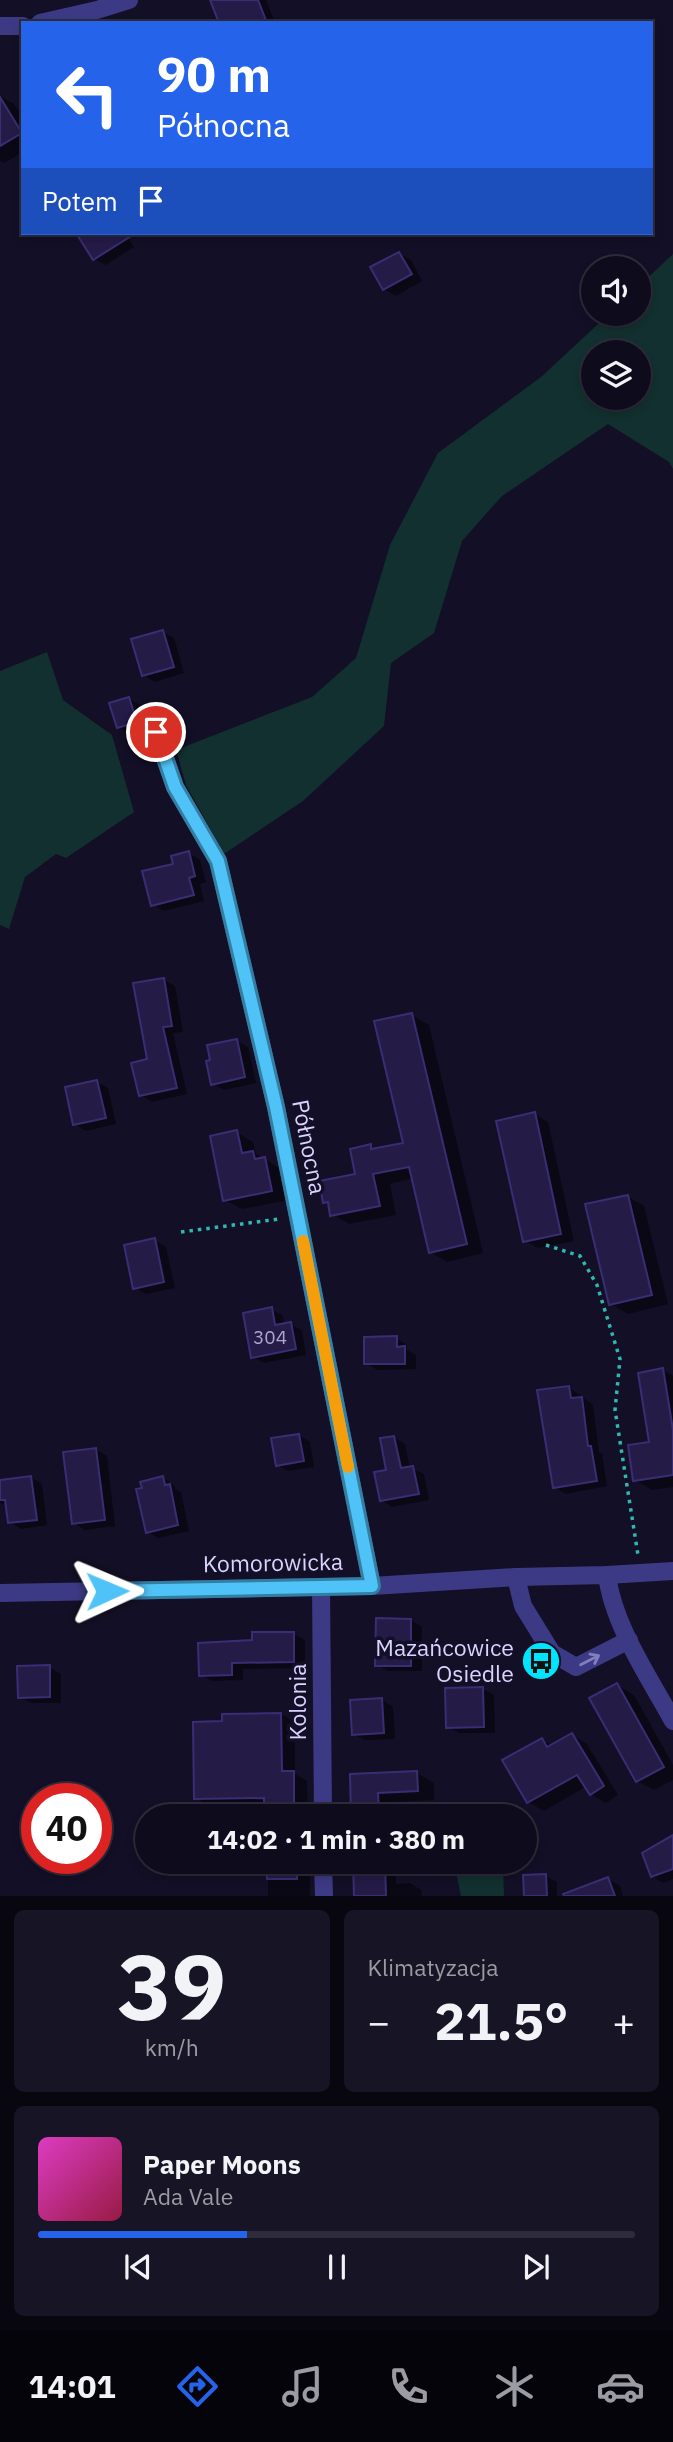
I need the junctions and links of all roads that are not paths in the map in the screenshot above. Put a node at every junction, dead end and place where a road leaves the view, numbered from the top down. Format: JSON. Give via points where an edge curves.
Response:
{"nodes":[{"id":1,"x":129,"y":0,"type":"edge"},
{"id":2,"x":49,"y":21,"type":"edge"},
{"id":3,"x":0,"y":26,"type":"edge"},
{"id":4,"x":21,"y":28,"type":"edge"},
{"id":5,"x":156,"y":732,"type":"dead end"},
{"id":6,"x":673,"y":1571,"type":"edge"},
{"id":7,"x":607,"y":1576,"type":"junction"},
{"id":8,"x":516,"y":1577,"type":"junction"},
{"id":9,"x":372,"y":1586,"type":"junction"},
{"id":10,"x":321,"y":1587,"type":"junction"},
{"id":11,"x":0,"y":1593,"type":"edge"},
{"id":12,"x":629,"y":1640,"type":"junction"},
{"id":13,"x":673,"y":1721,"type":"edge"},
{"id":14,"x":323,"y":1804,"type":"edge"},
{"id":15,"x":323,"y":1874,"type":"edge"},
{"id":16,"x":324,"y":1896,"type":"edge"}],
"edges":[{"from":1,"to":2,"type":"street"},
{"from":3,"to":4,"type":"street"},
{"from":5,"to":9,"type":"street","name":"Północna","via":[[175,787],[218,861],[275,1100]]},
{"from":6,"to":7,"type":"street","name":"Komorowicka"},
{"from":7,"to":8,"type":"street","name":"Komorowicka"},
{"from":7,"to":12,"type":"street","via":[[609,1595]]},
{"from":8,"to":9,"type":"street","name":"Komorowicka"},
{"from":8,"to":12,"type":"street","one_way":true,"via":[[523,1606],[552,1653],[576,1667]]},
{"from":9,"to":10,"type":"street","name":"Komorowicka"},
{"from":10,"to":11,"type":"street","name":"Komorowicka"},
{"from":10,"to":14,"type":"street","name":"Kolonia"},
{"from":12,"to":13,"type":"street"},
{"from":15,"to":16,"type":"street"}]}
